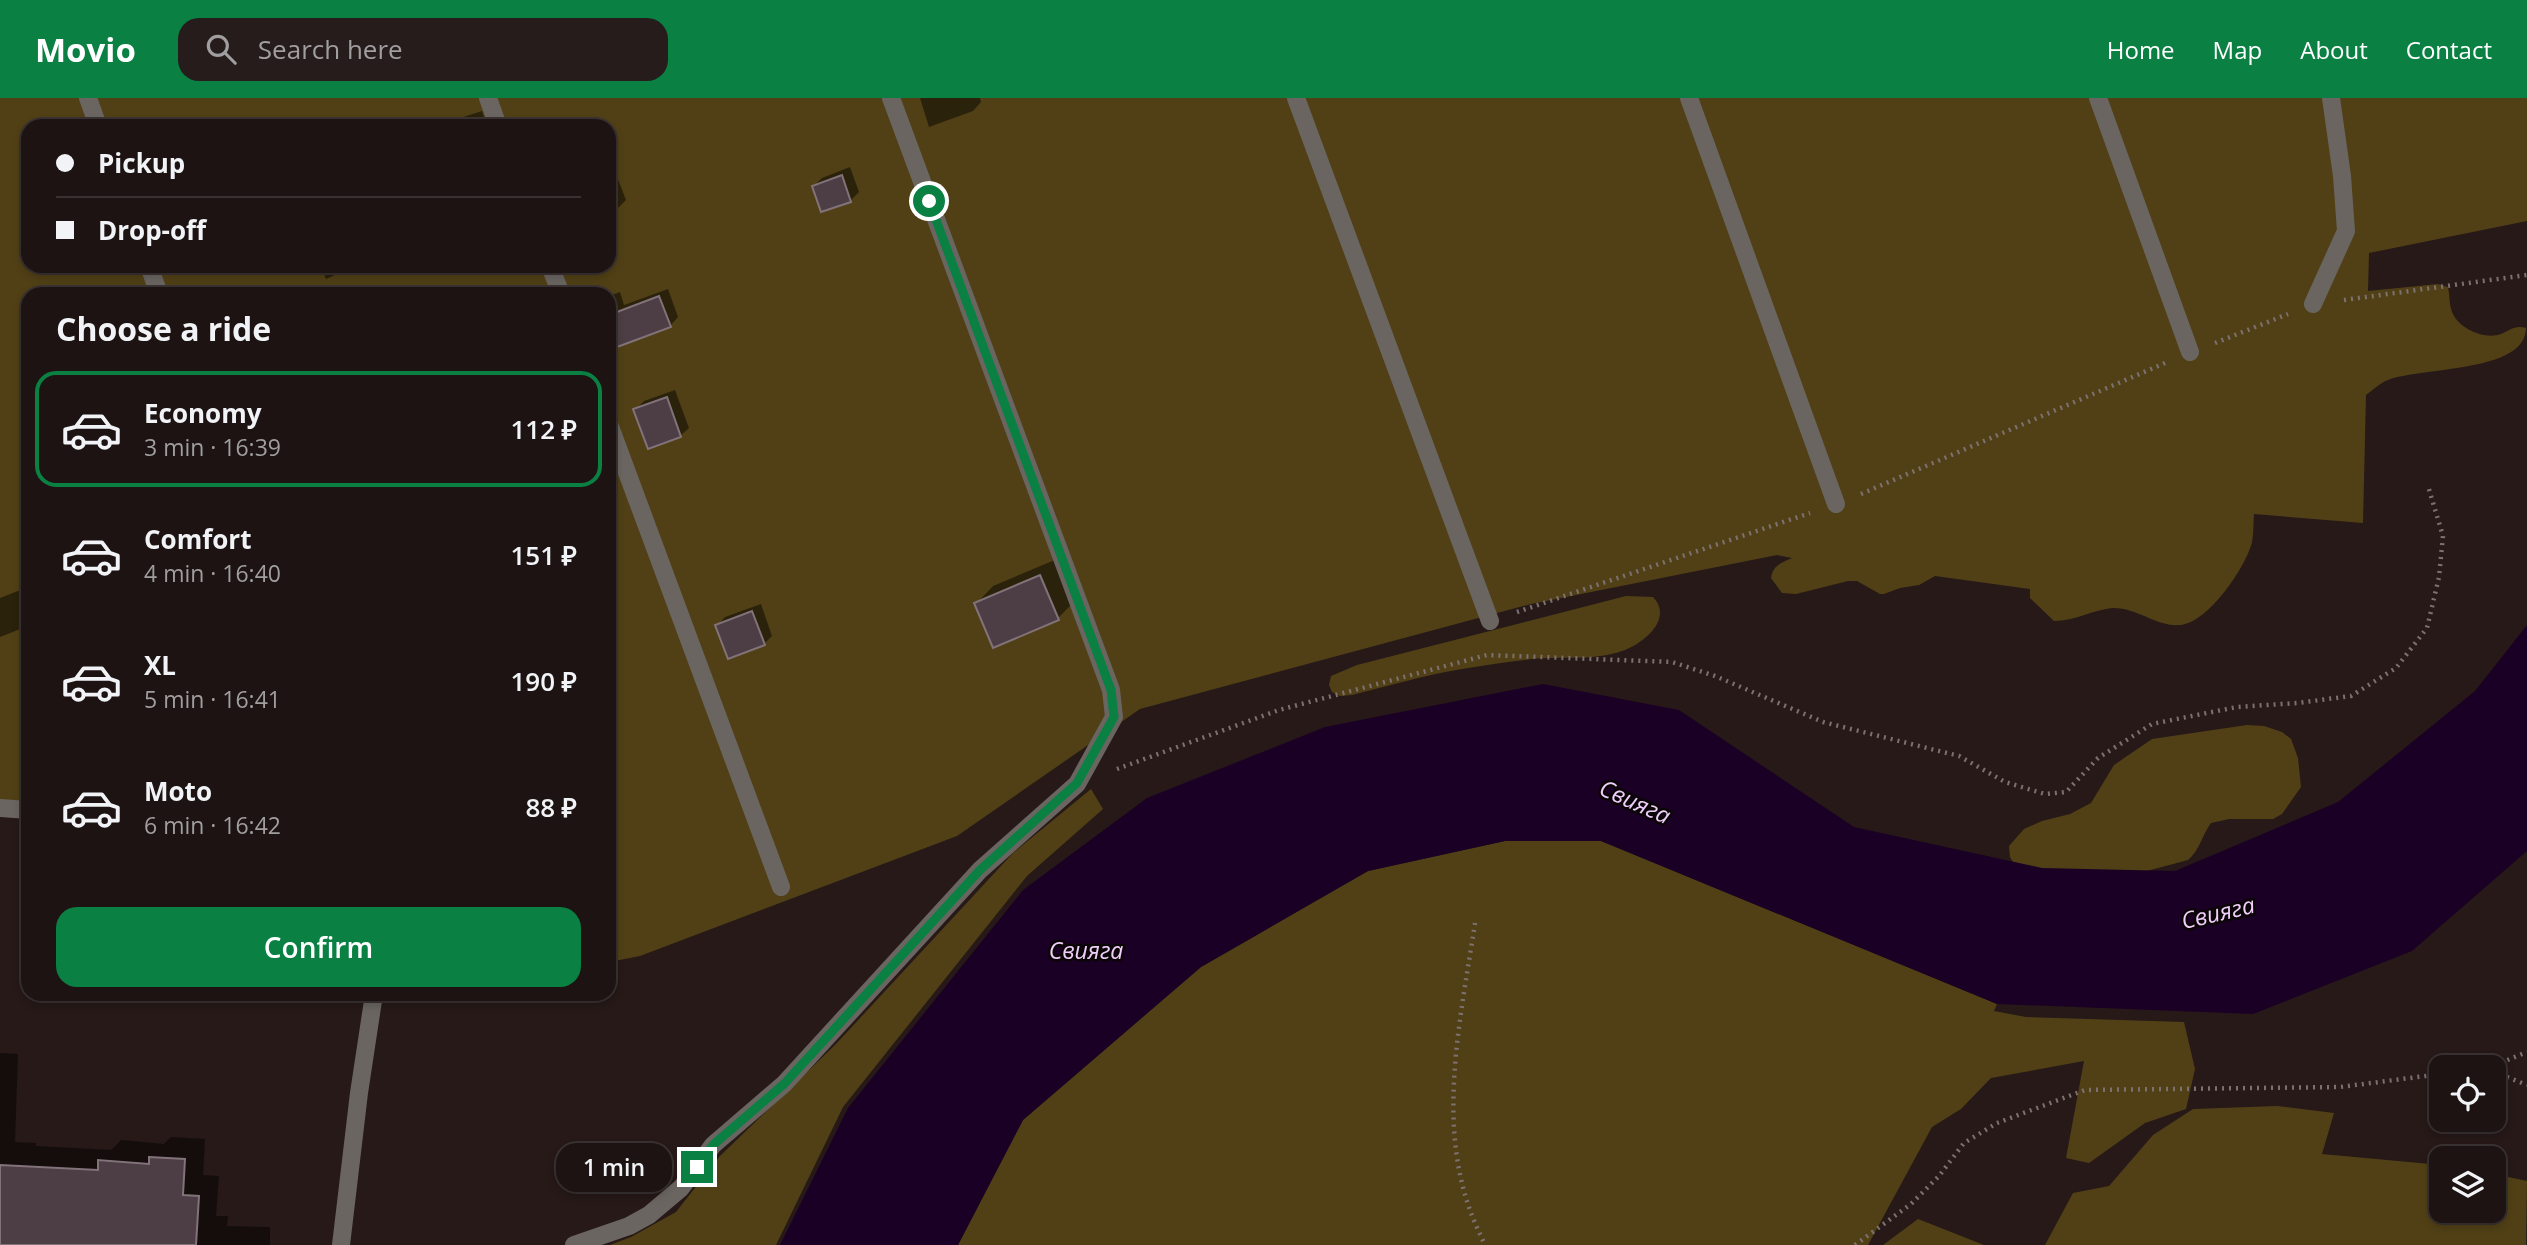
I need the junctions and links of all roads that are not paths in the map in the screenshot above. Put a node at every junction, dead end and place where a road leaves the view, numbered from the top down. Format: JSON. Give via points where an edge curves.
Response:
{"nodes":[{"id":1,"x":88,"y":98,"type":"edge"},
{"id":2,"x":488,"y":98,"type":"edge"},
{"id":3,"x":891,"y":98,"type":"edge"},
{"id":4,"x":1296,"y":98,"type":"edge"},
{"id":5,"x":1689,"y":98,"type":"edge"},
{"id":6,"x":2098,"y":98,"type":"edge"},
{"id":7,"x":2331,"y":98,"type":"edge"},
{"id":8,"x":96,"y":119,"type":"edge"},
{"id":9,"x":496,"y":119,"type":"edge"},
{"id":10,"x":2312,"y":304,"type":"road end"},
{"id":11,"x":2190,"y":352,"type":"road end"},
{"id":12,"x":616,"y":443,"type":"edge"},
{"id":13,"x":1836,"y":504,"type":"road end"},
{"id":14,"x":1490,"y":621,"type":"road end"},
{"id":15,"x":0,"y":808,"type":"edge"},
{"id":16,"x":21,"y":810,"type":"edge"},
{"id":17,"x":781,"y":887,"type":"dead end"},
{"id":18,"x":373,"y":1001,"type":"edge"},
{"id":19,"x":341,"y":1245,"type":"edge"},
{"id":20,"x":574,"y":1245,"type":"edge"}],
"edges":[{"from":1,"to":8,"type":"lane"},
{"from":2,"to":9,"type":"lane"},
{"from":3,"to":20,"type":"lane","via":[[1111,690],[1114,717],[1077,783],[980,870],[784,1084],[713,1145],[681,1188],[629,1226]]},
{"from":4,"to":14,"type":"lane"},
{"from":5,"to":13,"type":"lane"},
{"from":6,"to":11,"type":"lane"},
{"from":7,"to":10,"type":"lane","via":[[2346,231]]},
{"from":12,"to":17,"type":"lane"},
{"from":15,"to":16,"type":"lane"},
{"from":18,"to":19,"type":"lane"}]}
